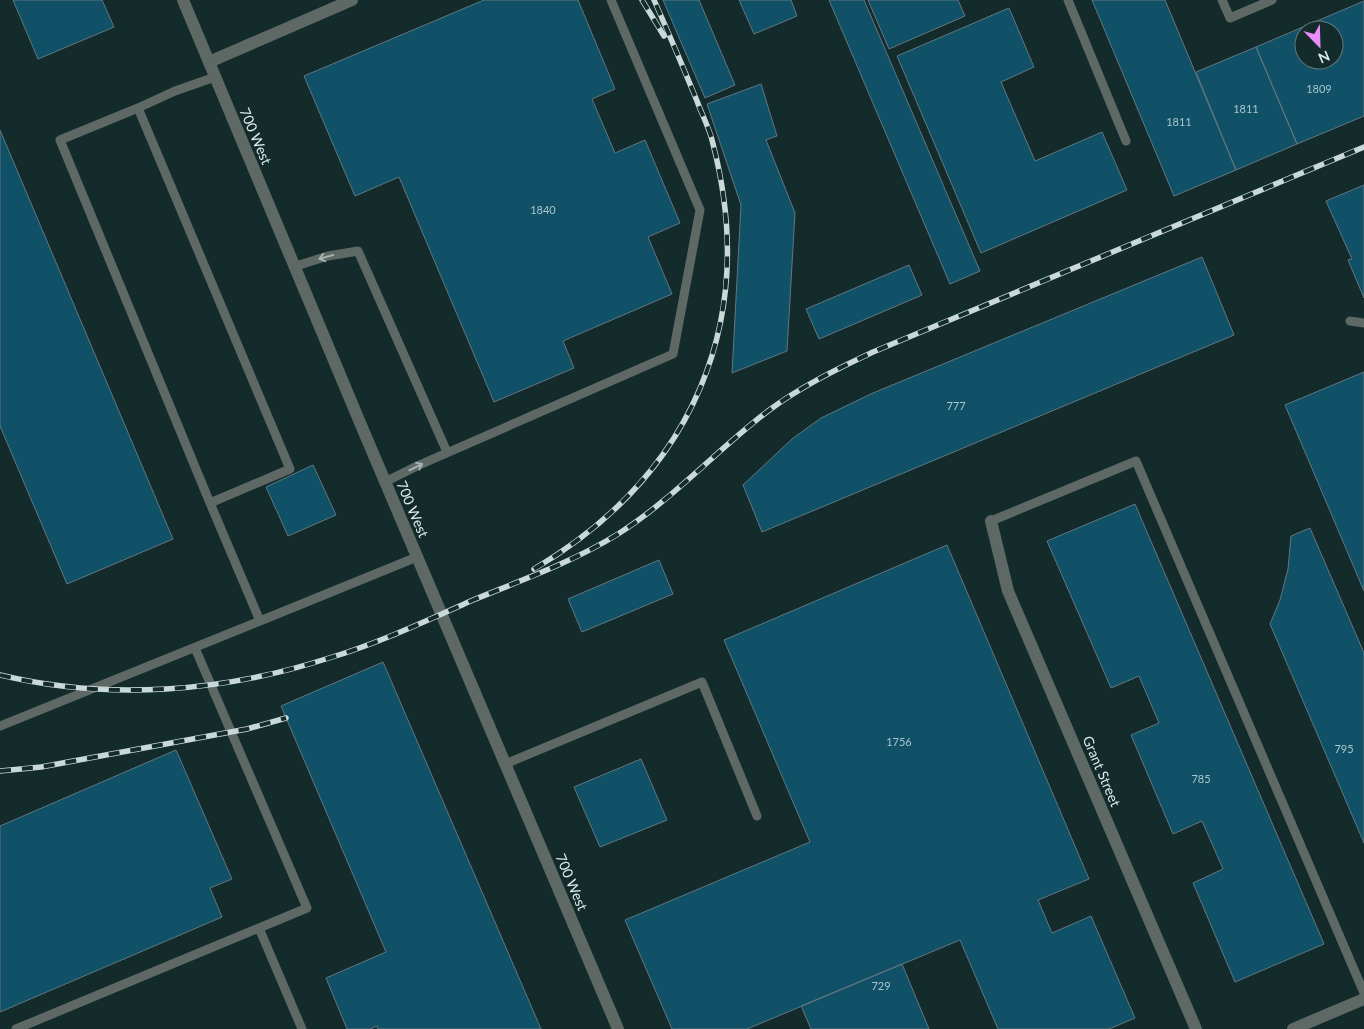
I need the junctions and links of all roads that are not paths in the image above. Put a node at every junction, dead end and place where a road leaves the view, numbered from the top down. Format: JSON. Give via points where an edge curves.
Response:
{"nodes":[{"id":1,"x":183,"y":0,"type":"edge"},
{"id":2,"x":352,"y":0,"type":"edge"},
{"id":3,"x":611,"y":0,"type":"edge"},
{"id":4,"x":1068,"y":0,"type":"edge"},
{"id":5,"x":1222,"y":0,"type":"edge"},
{"id":6,"x":1272,"y":0,"type":"edge"},
{"id":7,"x":209,"y":62,"type":"junction"},
{"id":8,"x":215,"y":77,"type":"junction"},
{"id":9,"x":138,"y":108,"type":"junction"},
{"id":10,"x":1126,"y":141,"type":"dead end"},
{"id":11,"x":296,"y":266,"type":"junction"},
{"id":12,"x":1350,"y":321,"type":"dead end"},
{"id":13,"x":1364,"y":322,"type":"edge"},
{"id":14,"x":447,"y":452,"type":"junction"},
{"id":15,"x":385,"y":482,"type":"junction"},
{"id":16,"x":210,"y":503,"type":"junction"},
{"id":17,"x":991,"y":521,"type":"joint"},
{"id":18,"x":417,"y":556,"type":"junction"},
{"id":19,"x":260,"y":621,"type":"junction"},
{"id":20,"x":194,"y":648,"type":"junction"},
{"id":21,"x":0,"y":726,"type":"edge"},
{"id":22,"x":505,"y":764,"type":"junction"},
{"id":23,"x":757,"y":816,"type":"dead end"},
{"id":24,"x":259,"y":928,"type":"junction"},
{"id":25,"x":1364,"y":993,"type":"edge"},
{"id":26,"x":1364,"y":999,"type":"edge"},
{"id":27,"x":16,"y":1029,"type":"edge"},
{"id":28,"x":302,"y":1029,"type":"edge"},
{"id":29,"x":618,"y":1029,"type":"edge"},
{"id":30,"x":1196,"y":1029,"type":"edge"},
{"id":31,"x":1293,"y":1029,"type":"edge"}],
"edges":[{"from":1,"to":7,"type":"street","name":"700 West"},
{"from":2,"to":7,"type":"street"},
{"from":3,"to":14,"type":"lane","via":[[700,210],[673,354]]},
{"from":4,"to":10,"type":"lane"},
{"from":5,"to":6,"type":"lane","via":[[1230,18]]},
{"from":7,"to":8,"type":"street","name":"700 West"},
{"from":8,"to":9,"type":"lane"},
{"from":8,"to":11,"type":"street","name":"700 West"},
{"from":9,"to":16,"type":"lane","via":[[60,140]]},
{"from":9,"to":16,"type":"lane","via":[[290,469]]},
{"from":14,"to":11,"type":"lane","one_way":true,"via":[[358,251]]},
{"from":11,"to":15,"type":"street","name":"700 West"},
{"from":12,"to":13,"type":"lane"},
{"from":15,"to":14,"type":"lane","one_way":true},
{"from":15,"to":18,"type":"street","name":"700 West"},
{"from":16,"to":19,"type":"lane"},
{"from":17,"to":25,"type":"lane","via":[[1136,461]]},
{"from":17,"to":30,"type":"street","name":"Grant Street","via":[[1008,591]]},
{"from":18,"to":19,"type":"lane"},
{"from":18,"to":22,"type":"street","name":"700 West"},
{"from":19,"to":20,"type":"lane"},
{"from":20,"to":21,"type":"lane"},
{"from":20,"to":24,"type":"lane","via":[[308,908]]},
{"from":22,"to":23,"type":"lane","via":[[702,682]]},
{"from":22,"to":29,"type":"street","name":"700 West"},
{"from":24,"to":27,"type":"lane"},
{"from":24,"to":28,"type":"lane"},
{"from":26,"to":31,"type":"street"}]}
